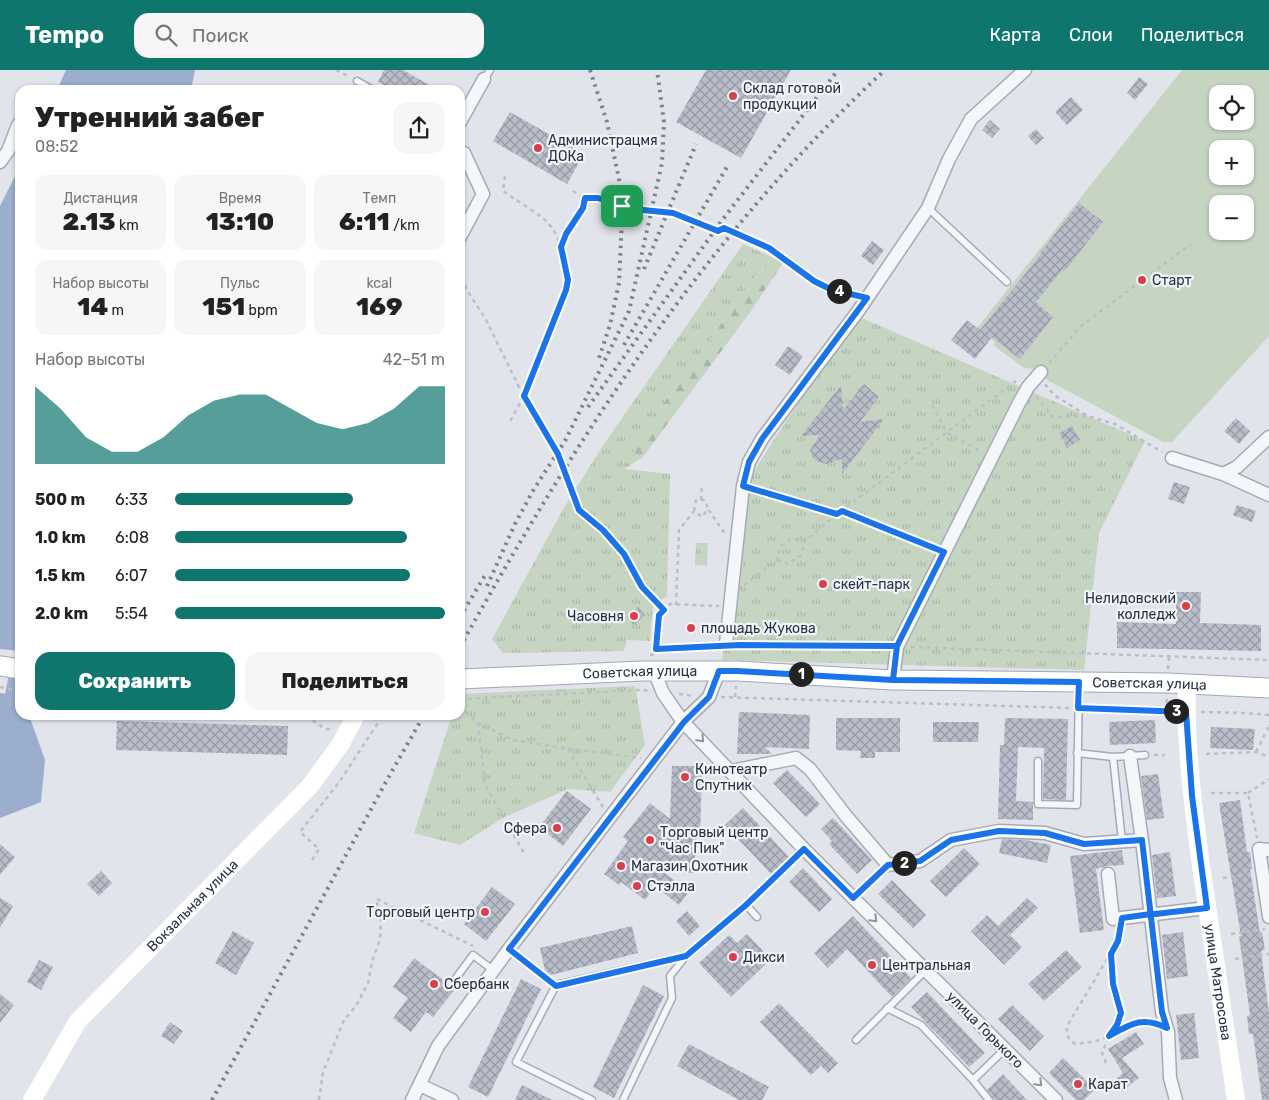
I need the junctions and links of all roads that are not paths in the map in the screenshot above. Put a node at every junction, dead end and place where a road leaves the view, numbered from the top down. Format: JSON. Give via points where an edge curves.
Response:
{"nodes":[{"id":1,"x":1025,"y":70,"type":"edge"},
{"id":2,"x":487,"y":74,"type":"edge"},
{"id":3,"x":357,"y":81,"type":"road end"},
{"id":4,"x":364,"y":85,"type":"edge"},
{"id":5,"x":465,"y":113,"type":"edge"},
{"id":6,"x":15,"y":133,"type":"edge"},
{"id":7,"x":465,"y":155,"type":"edge"},
{"id":8,"x":0,"y":162,"type":"edge"},
{"id":9,"x":928,"y":208,"type":"junction"},
{"id":10,"x":465,"y":227,"type":"edge"},
{"id":11,"x":1008,"y":282,"type":"dead end"},
{"id":12,"x":1039,"y":374,"type":"road end"},
{"id":13,"x":1269,"y":437,"type":"edge"},
{"id":14,"x":1172,"y":458,"type":"road end"},
{"id":15,"x":1223,"y":474,"type":"junction"},
{"id":16,"x":1269,"y":495,"type":"edge"},
{"id":17,"x":728,"y":645,"type":"road end"},
{"id":18,"x":652,"y":663,"type":"junction"},
{"id":19,"x":0,"y":666,"type":"edge"},
{"id":20,"x":15,"y":668,"type":"edge"},
{"id":21,"x":719,"y":671,"type":"junction"},
{"id":22,"x":465,"y":679,"type":"edge"},
{"id":23,"x":893,"y":680,"type":"junction"},
{"id":24,"x":1079,"y":682,"type":"junction"},
{"id":25,"x":1187,"y":684,"type":"junction"},
{"id":26,"x":1269,"y":688,"type":"edge"},
{"id":27,"x":354,"y":720,"type":"edge"},
{"id":28,"x":684,"y":722,"type":"junction"},
{"id":29,"x":1078,"y":753,"type":"junction"},
{"id":30,"x":1145,"y":755,"type":"dead end"},
{"id":31,"x":1130,"y":756,"type":"junction"},
{"id":32,"x":1113,"y":757,"type":"junction"},
{"id":33,"x":1038,"y":761,"type":"dead end"},
{"id":34,"x":731,"y":771,"type":"junction"},
{"id":35,"x":1142,"y":840,"type":"junction"},
{"id":36,"x":1122,"y":841,"type":"junction"},
{"id":37,"x":804,"y":849,"type":"junction"},
{"id":38,"x":1264,"y":850,"type":"edge"},
{"id":39,"x":1108,"y":874,"type":"dead end"},
{"id":40,"x":746,"y":905,"type":"junction"},
{"id":41,"x":1207,"y":908,"type":"junction"},
{"id":42,"x":1151,"y":914,"type":"junction"},
{"id":43,"x":757,"y":917,"type":"dead end"},
{"id":44,"x":1269,"y":917,"type":"edge"},
{"id":45,"x":509,"y":949,"type":"junction"},
{"id":46,"x":686,"y":956,"type":"junction"},
{"id":47,"x":493,"y":970,"type":"junction"},
{"id":48,"x":926,"y":970,"type":"junction"},
{"id":49,"x":456,"y":978,"type":"dead end"},
{"id":50,"x":556,"y":986,"type":"junction"},
{"id":51,"x":887,"y":1008,"type":"junction"},
{"id":52,"x":856,"y":1040,"type":"dead end"},
{"id":53,"x":1004,"y":1049,"type":"junction"},
{"id":54,"x":973,"y":1080,"type":"junction"},
{"id":55,"x":420,"y":1085,"type":"junction"},
{"id":56,"x":32,"y":1100,"type":"edge"},
{"id":57,"x":412,"y":1100,"type":"edge"},
{"id":58,"x":452,"y":1100,"type":"edge"},
{"id":59,"x":592,"y":1100,"type":"edge"},
{"id":60,"x":623,"y":1100,"type":"edge"},
{"id":61,"x":989,"y":1100,"type":"edge"},
{"id":62,"x":1056,"y":1100,"type":"edge"},
{"id":63,"x":1176,"y":1100,"type":"edge"},
{"id":64,"x":1236,"y":1100,"type":"edge"}],
"edges":[{"from":1,"to":9,"type":"street","via":[[971,119]]},
{"from":2,"to":5,"type":"street"},
{"from":3,"to":4,"type":"lane"},
{"from":6,"to":8,"type":"street"},
{"from":7,"to":10,"type":"street","via":[[482,194]]},
{"from":9,"to":11,"type":"lane"},
{"from":9,"to":17,"type":"street","via":[[867,298],[762,439],[749,462],[743,486]]},
{"from":12,"to":23,"type":"street","via":[[1028,387],[897,646]]},
{"from":13,"to":15,"type":"street","via":[[1237,468]]},
{"from":14,"to":15,"type":"street"},
{"from":15,"to":16,"type":"street"},
{"from":18,"to":21,"type":"main road","name":"Советская улица"},
{"from":18,"to":22,"type":"main road","name":"Советская улица"},
{"from":18,"to":28,"type":"street","name":"улица Горького","via":[[663,693]]},
{"from":19,"to":20,"type":"main road"},
{"from":21,"to":23,"type":"main road","name":"Советская улица"},
{"from":21,"to":28,"type":"street","via":[[709,697]]},
{"from":23,"to":24,"type":"main road","name":"Советская улица"},
{"from":24,"to":25,"type":"main road","name":"Советская улица"},
{"from":24,"to":29,"type":"lane"},
{"from":25,"to":26,"type":"main road","name":"Советская улица"},
{"from":25,"to":41,"type":"main road","name":"улица Матросова","via":[[1192,796]]},
{"from":27,"to":56,"type":"main road","name":"Вокзальная улица","via":[[310,786],[78,1021]]},
{"from":28,"to":34,"type":"street","name":"улица Горького","one_way":true},
{"from":28,"to":45,"type":"street"},
{"from":29,"to":32,"type":"lane"},
{"from":29,"to":33,"type":"lane","via":[[1076,805],[1038,804]]},
{"from":30,"to":31,"type":"lane"},
{"from":31,"to":32,"type":"lane"},
{"from":31,"to":35,"type":"street"},
{"from":32,"to":36,"type":"lane"},
{"from":34,"to":36,"type":"street","via":[[796,758],[810,769],[888,865],[920,861],[951,840],[999,831],[1045,833],[1084,844]]},
{"from":34,"to":37,"type":"street","name":"улица Горького"},
{"from":35,"to":36,"type":"street"},
{"from":35,"to":42,"type":"street"},
{"from":37,"to":40,"type":"lane"},
{"from":37,"to":48,"type":"street","name":"улица Горького","one_way":true},
{"from":38,"to":44,"type":"street","via":[[1263,872]]},
{"from":39,"to":42,"type":"street","via":[[1113,919]]},
{"from":40,"to":43,"type":"lane"},
{"from":40,"to":46,"type":"lane"},
{"from":41,"to":42,"type":"street"},
{"from":41,"to":64,"type":"main road","name":"улица Матросова"},
{"from":42,"to":63,"type":"street","via":[[1162,1012],[1167,1028],[1170,1078]]},
{"from":45,"to":47,"type":"street"},
{"from":45,"to":50,"type":"lane"},
{"from":46,"to":50,"type":"lane"},
{"from":46,"to":60,"type":"lane","via":[[670,976],[672,998]]},
{"from":47,"to":49,"type":"lane","via":[[473,955]]},
{"from":47,"to":55,"type":"street","via":[[438,1046]]},
{"from":48,"to":51,"type":"lane"},
{"from":48,"to":53,"type":"street","name":"улица Горького"},
{"from":50,"to":59,"type":"lane","via":[[516,1062]]},
{"from":51,"to":52,"type":"lane"},
{"from":51,"to":54,"type":"lane","via":[[921,1025]]},
{"from":53,"to":54,"type":"lane"},
{"from":53,"to":62,"type":"street","name":"улица Горького","one_way":true},
{"from":54,"to":61,"type":"lane"},
{"from":55,"to":57,"type":"street"},
{"from":55,"to":58,"type":"street"}]}
